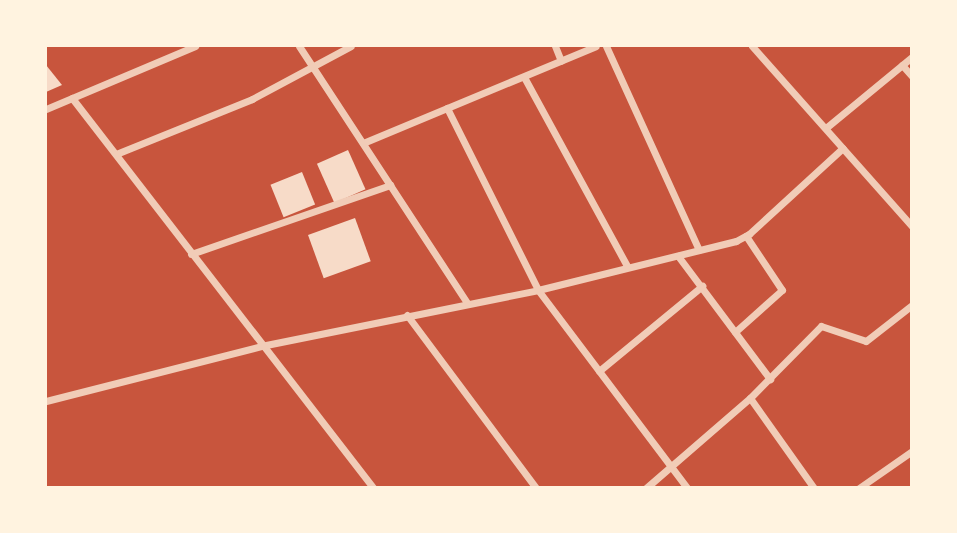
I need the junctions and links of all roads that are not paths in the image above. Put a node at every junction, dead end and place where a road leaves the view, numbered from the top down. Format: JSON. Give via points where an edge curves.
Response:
{"nodes":[{"id":1,"x":195,"y":46,"type":"edge"},
{"id":2,"x":299,"y":46,"type":"edge"},
{"id":3,"x":351,"y":46,"type":"edge"},
{"id":4,"x":555,"y":46,"type":"edge"},
{"id":5,"x":596,"y":46,"type":"edge"},
{"id":6,"x":606,"y":46,"type":"edge"},
{"id":7,"x":752,"y":46,"type":"edge"},
{"id":8,"x":912,"y":57,"type":"edge"},
{"id":9,"x":561,"y":61,"type":"junction"},
{"id":10,"x":312,"y":64,"type":"junction"},
{"id":11,"x":902,"y":65,"type":"junction"},
{"id":12,"x":912,"y":76,"type":"edge"},
{"id":13,"x":524,"y":77,"type":"junction"},
{"id":14,"x":72,"y":98,"type":"junction"},
{"id":15,"x":447,"y":108,"type":"junction"},
{"id":16,"x":46,"y":109,"type":"edge"},
{"id":17,"x":827,"y":127,"type":"junction"},
{"id":18,"x":363,"y":143,"type":"junction"},
{"id":19,"x":843,"y":148,"type":"junction"},
{"id":20,"x":116,"y":154,"type":"junction"},
{"id":21,"x":390,"y":185,"type":"junction"},
{"id":22,"x":912,"y":226,"type":"edge"},
{"id":23,"x":746,"y":236,"type":"junction"},
{"id":24,"x":699,"y":250,"type":"junction"},
{"id":25,"x":191,"y":254,"type":"junction"},
{"id":26,"x":678,"y":256,"type":"junction"},
{"id":27,"x":628,"y":266,"type":"junction"},
{"id":28,"x":702,"y":286,"type":"junction"},
{"id":29,"x":538,"y":290,"type":"junction"},
{"id":30,"x":467,"y":303,"type":"junction"},
{"id":31,"x":912,"y":305,"type":"edge"},
{"id":32,"x":407,"y":315,"type":"junction"},
{"id":33,"x":735,"y":332,"type":"junction"},
{"id":34,"x":261,"y":346,"type":"junction"},
{"id":35,"x":599,"y":371,"type":"junction"},
{"id":36,"x":770,"y":379,"type":"junction"},
{"id":37,"x":750,"y":398,"type":"junction"},
{"id":38,"x":46,"y":401,"type":"edge"},
{"id":39,"x":912,"y":451,"type":"edge"},
{"id":40,"x":669,"y":464,"type":"junction"},
{"id":41,"x":373,"y":488,"type":"edge"},
{"id":42,"x":536,"y":488,"type":"edge"},
{"id":43,"x":646,"y":488,"type":"edge"},
{"id":44,"x":687,"y":488,"type":"edge"},
{"id":45,"x":814,"y":488,"type":"edge"},
{"id":46,"x":859,"y":488,"type":"edge"}],
"edges":[{"from":1,"to":14,"type":"street"},
{"from":2,"to":10,"type":"street"},
{"from":3,"to":10,"type":"street"},
{"from":4,"to":9,"type":"street"},
{"from":5,"to":9,"type":"street"},
{"from":6,"to":24,"type":"street"},
{"from":7,"to":17,"type":"street"},
{"from":8,"to":11,"type":"street"},
{"from":9,"to":13,"type":"street"},
{"from":10,"to":18,"type":"street"},
{"from":10,"to":20,"type":"street","via":[[237,106]]},
{"from":11,"to":12,"type":"street"},
{"from":11,"to":17,"type":"street"},
{"from":13,"to":15,"type":"street"},
{"from":13,"to":27,"type":"street"},
{"from":14,"to":16,"type":"street"},
{"from":14,"to":20,"type":"street"},
{"from":15,"to":18,"type":"street"},
{"from":15,"to":29,"type":"street"},
{"from":17,"to":19,"type":"street"},
{"from":18,"to":21,"type":"street"},
{"from":19,"to":22,"type":"street"},
{"from":19,"to":23,"type":"street"},
{"from":20,"to":25,"type":"street"},
{"from":21,"to":25,"type":"street"},
{"from":21,"to":30,"type":"street"},
{"from":23,"to":24,"type":"street"},
{"from":23,"to":33,"type":"street","via":[[782,290]]},
{"from":24,"to":26,"type":"street"},
{"from":25,"to":34,"type":"street"},
{"from":26,"to":27,"type":"street"},
{"from":26,"to":28,"type":"street"},
{"from":27,"to":29,"type":"street"},
{"from":28,"to":33,"type":"street"},
{"from":28,"to":35,"type":"street"},
{"from":29,"to":30,"type":"street"},
{"from":29,"to":35,"type":"street"},
{"from":30,"to":32,"type":"street"},
{"from":31,"to":36,"type":"street","via":[[866,341],[821,326]]},
{"from":32,"to":34,"type":"street"},
{"from":32,"to":42,"type":"street"},
{"from":33,"to":36,"type":"street"},
{"from":34,"to":38,"type":"street"},
{"from":34,"to":41,"type":"street"},
{"from":35,"to":40,"type":"street"},
{"from":36,"to":37,"type":"street"},
{"from":37,"to":40,"type":"street"},
{"from":37,"to":45,"type":"street"},
{"from":39,"to":46,"type":"street"},
{"from":40,"to":43,"type":"street"},
{"from":40,"to":44,"type":"street"}]}
